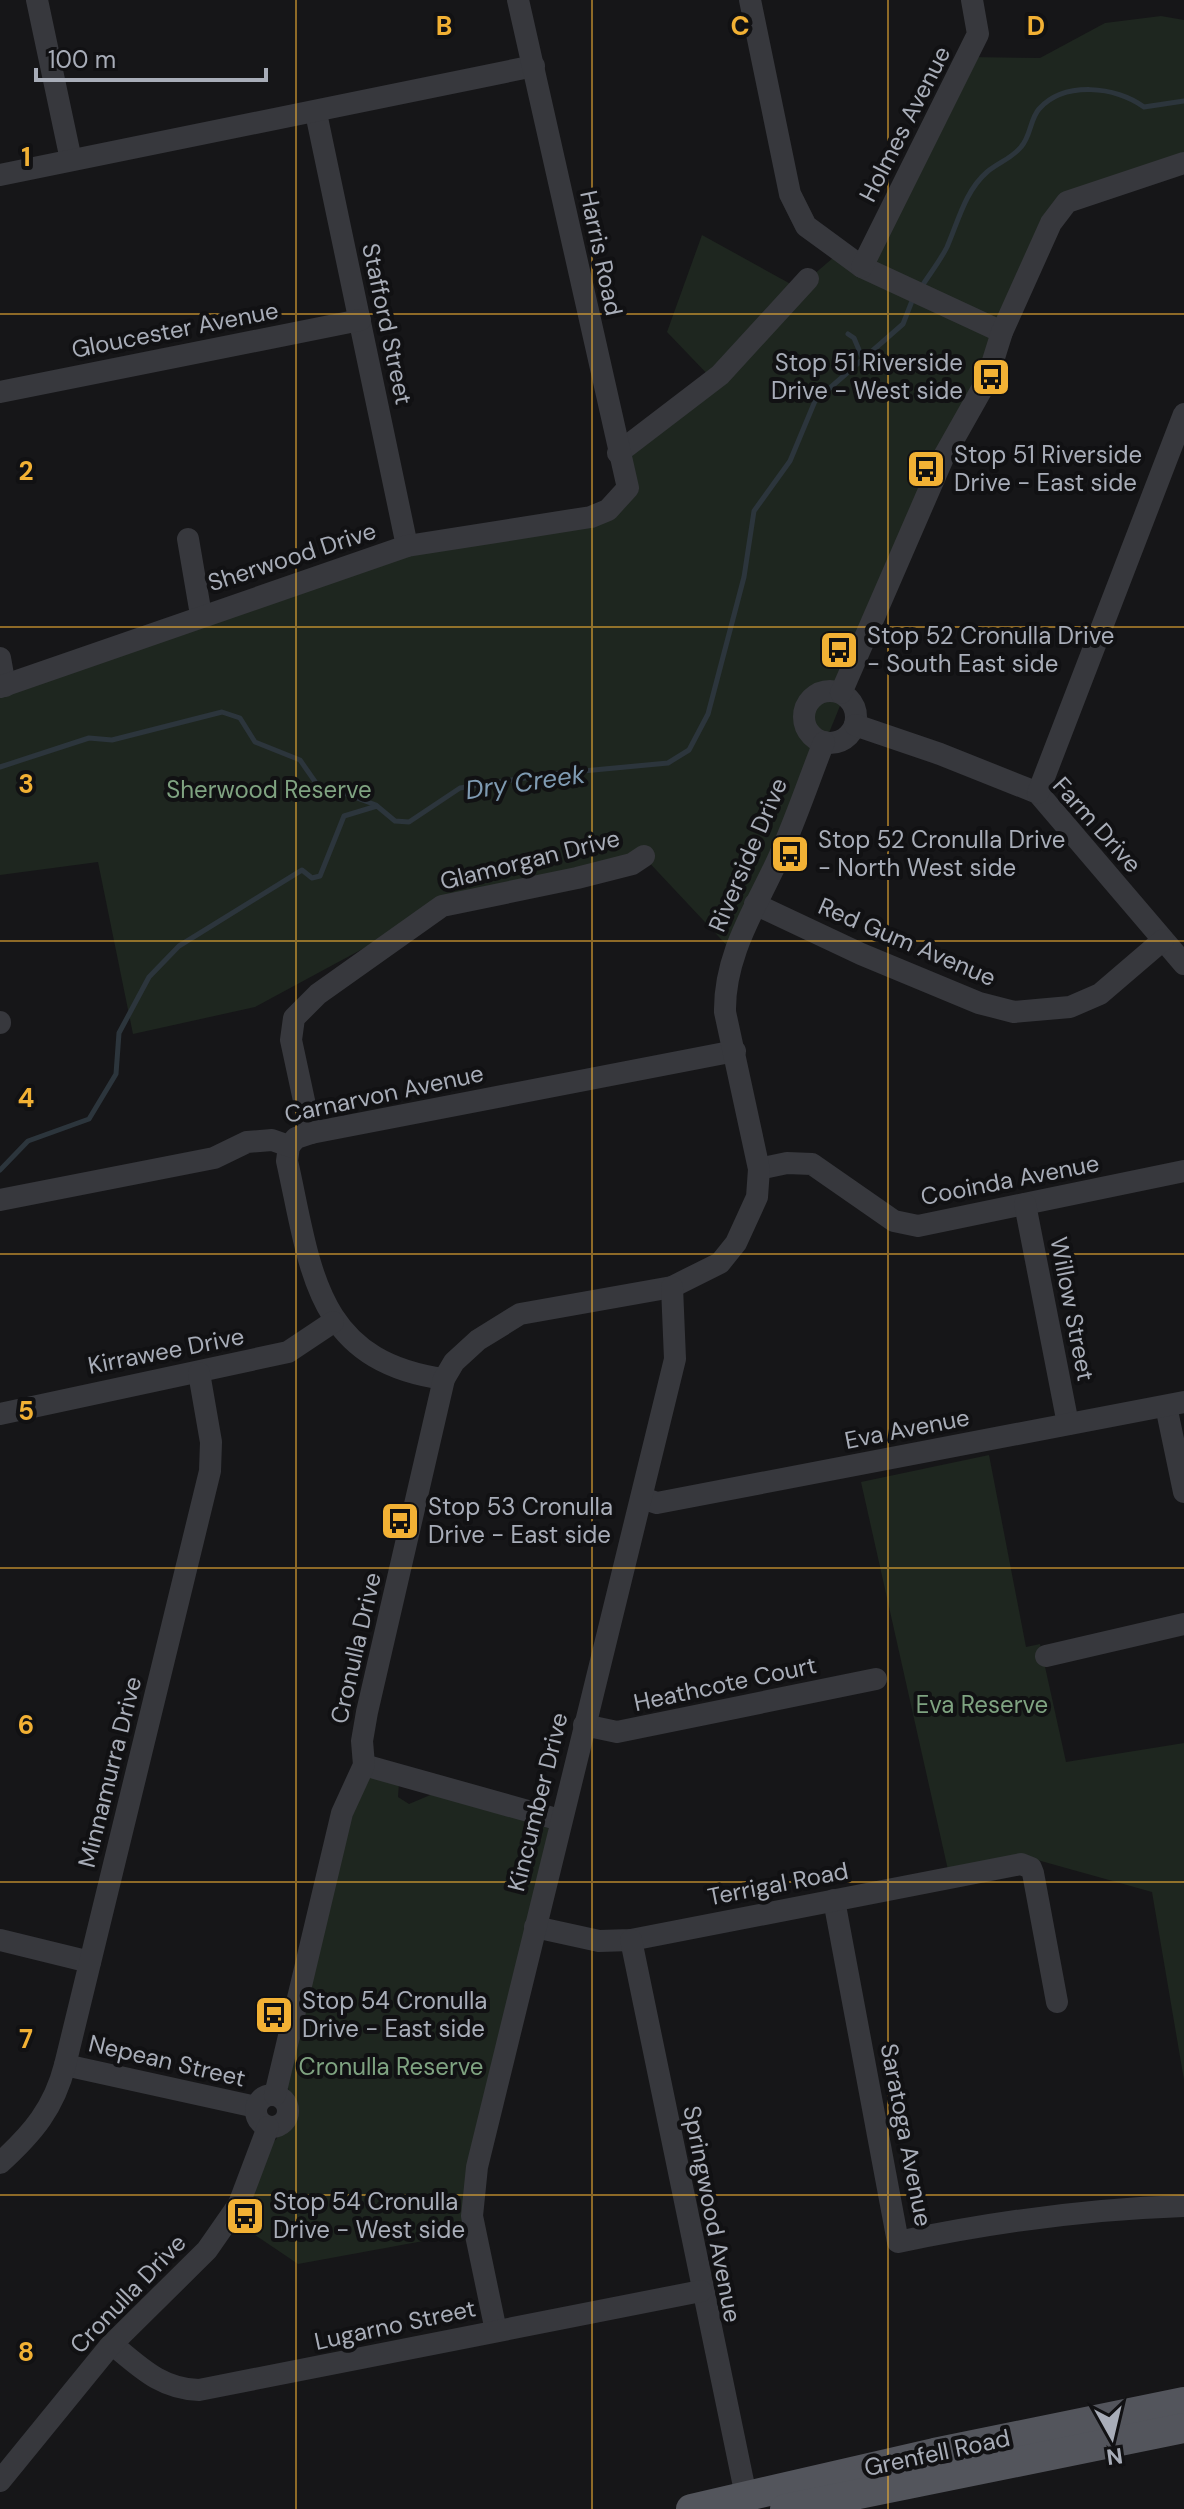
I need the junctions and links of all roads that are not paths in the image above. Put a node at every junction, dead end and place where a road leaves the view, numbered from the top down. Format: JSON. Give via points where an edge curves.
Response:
{"nodes":[{"id":1,"x":37,"y":0,"type":"edge"},
{"id":2,"x":518,"y":0,"type":"edge"},
{"id":3,"x":750,"y":0,"type":"edge"},
{"id":4,"x":972,"y":0,"type":"edge"},
{"id":5,"x":534,"y":66,"type":"junction"},
{"id":6,"x":316,"y":113,"type":"junction"},
{"id":7,"x":71,"y":160,"type":"junction"},
{"id":8,"x":1184,"y":163,"type":"edge"},
{"id":9,"x":0,"y":175,"type":"edge"},
{"id":10,"x":862,"y":267,"type":"junction"},
{"id":11,"x":808,"y":279,"type":"dead end"},
{"id":12,"x":360,"y":320,"type":"junction"},
{"id":13,"x":1002,"y":332,"type":"junction"},
{"id":14,"x":0,"y":392,"type":"edge"},
{"id":15,"x":1184,"y":414,"type":"edge"},
{"id":16,"x":618,"y":453,"type":"junction"},
{"id":17,"x":608,"y":510,"type":"joint"},
{"id":18,"x":188,"y":539,"type":"dead end"},
{"id":19,"x":407,"y":546,"type":"junction"},
{"id":20,"x":201,"y":615,"type":"junction"},
{"id":21,"x":0,"y":658,"type":"edge"},
{"id":22,"x":3,"y":687,"type":"edge"},
{"id":23,"x":841,"y":693,"type":"junction"},
{"id":24,"x":855,"y":725,"type":"junction"},
{"id":25,"x":824,"y":742,"type":"junction"},
{"id":26,"x":1038,"y":793,"type":"junction"},
{"id":27,"x":644,"y":856,"type":"dead end"},
{"id":28,"x":755,"y":904,"type":"junction"},
{"id":29,"x":1163,"y":940,"type":"junction"},
{"id":30,"x":1184,"y":964,"type":"edge"},
{"id":31,"x":735,"y":1051,"type":"junction"},
{"id":32,"x":311,"y":1133,"type":"junction"},
{"id":33,"x":289,"y":1146,"type":"junction"},
{"id":34,"x":759,"y":1169,"type":"junction"},
{"id":35,"x":1184,"y":1171,"type":"edge"},
{"id":36,"x":0,"y":1200,"type":"edge"},
{"id":37,"x":1025,"y":1204,"type":"junction"},
{"id":38,"x":672,"y":1287,"type":"junction"},
{"id":39,"x":333,"y":1322,"type":"junction"},
{"id":40,"x":199,"y":1373,"type":"junction"},
{"id":41,"x":444,"y":1379,"type":"junction"},
{"id":42,"x":1175,"y":1404,"type":"edge"},
{"id":43,"x":0,"y":1414,"type":"edge"},
{"id":44,"x":1068,"y":1424,"type":"junction"},
{"id":45,"x":1184,"y":1492,"type":"edge"},
{"id":46,"x":642,"y":1498,"type":"junction"},
{"id":47,"x":1184,"y":1624,"type":"edge"},
{"id":48,"x":1046,"y":1656,"type":"dead end"},
{"id":49,"x":876,"y":1679,"type":"dead end"},
{"id":50,"x":584,"y":1725,"type":"junction"},
{"id":51,"x":364,"y":1765,"type":"junction"},
{"id":52,"x":560,"y":1820,"type":"junction"},
{"id":53,"x":834,"y":1900,"type":"junction"},
{"id":54,"x":535,"y":1927,"type":"junction"},
{"id":55,"x":0,"y":1940,"type":"edge"},
{"id":56,"x":631,"y":1940,"type":"junction"},
{"id":57,"x":90,"y":1962,"type":"junction"},
{"id":58,"x":1057,"y":2002,"type":"dead end"},
{"id":59,"x":65,"y":2065,"type":"junction"},
{"id":60,"x":275,"y":2095,"type":"junction"},
{"id":61,"x":256,"y":2107,"type":"junction"},
{"id":62,"x":268,"y":2127,"type":"junction"},
{"id":63,"x":0,"y":2163,"type":"edge"},
{"id":64,"x":1184,"y":2206,"type":"edge"},
{"id":65,"x":701,"y":2291,"type":"junction"},
{"id":66,"x":496,"y":2331,"type":"junction"},
{"id":67,"x":112,"y":2344,"type":"junction"},
{"id":68,"x":1184,"y":2402,"type":"edge"},
{"id":69,"x":1184,"y":2428,"type":"edge"},
{"id":70,"x":0,"y":2481,"type":"edge"},
{"id":71,"x":746,"y":2496,"type":"junction"},
{"id":72,"x":691,"y":2509,"type":"edge"},
{"id":73,"x":785,"y":2509,"type":"edge"}],
"edges":[{"from":1,"to":7,"type":"street"},
{"from":2,"to":5,"type":"street","name":"Harris Road"},
{"from":3,"to":10,"type":"street","via":[[790,194],[806,226]]},
{"from":4,"to":10,"type":"street","name":"Holmes Avenue","via":[[978,34]]},
{"from":5,"to":6,"type":"street"},
{"from":5,"to":16,"type":"street","name":"Harris Road"},
{"from":6,"to":7,"type":"street"},
{"from":6,"to":12,"type":"street","name":"Stafford Street"},
{"from":7,"to":9,"type":"street"},
{"from":8,"to":13,"type":"street","via":[[1067,202],[1051,223]]},
{"from":10,"to":13,"type":"street"},
{"from":11,"to":16,"type":"street","via":[[720,375]]},
{"from":12,"to":14,"type":"street","name":"Gloucester Avenue"},
{"from":12,"to":19,"type":"street","name":"Stafford Street"},
{"from":13,"to":23,"type":"street","via":[[987,380],[943,458]]},
{"from":15,"to":26,"type":"street"},
{"from":16,"to":17,"type":"street","name":"Harris Road","via":[[628,488]]},
{"from":17,"to":19,"type":"street","name":"Sherwood Drive"},
{"from":18,"to":20,"type":"street"},
{"from":19,"to":20,"type":"street","name":"Sherwood Drive"},
{"from":20,"to":22,"type":"street","name":"Sherwood Drive"},
{"from":21,"to":22,"type":"street"},
{"from":23,"to":24,"type":"street","via":[[853,703]]},
{"from":23,"to":25,"type":"street","via":[[822,692],[808,704],[808,731]]},
{"from":24,"to":25,"type":"street","via":[[846,738]]},
{"from":24,"to":26,"type":"street","name":"Farm Drive"},
{"from":25,"to":28,"type":"street","name":"Riverside Drive"},
{"from":26,"to":29,"type":"street","name":"Farm Drive"},
{"from":27,"to":32,"type":"street","name":"Glamorgan Drive","via":[[577,878],[442,906],[318,994],[294,1018],[291,1040]]},
{"from":28,"to":29,"type":"street","name":"Red Gum Avenue","via":[[861,954],[1014,1012],[1070,1007],[1100,994]]},
{"from":28,"to":31,"type":"street","name":"Riverside Drive","via":[[725,990]]},
{"from":29,"to":30,"type":"street","name":"Farm Drive"},
{"from":31,"to":32,"type":"street","name":"Carnarvon Avenue"},
{"from":31,"to":34,"type":"street"},
{"from":32,"to":33,"type":"street","name":"Carnarvon Avenue"},
{"from":33,"to":36,"type":"street","name":"Carnarvon Avenue","via":[[272,1140],[247,1142],[214,1158]]},
{"from":33,"to":39,"type":"street","via":[[287,1161],[307,1251]]},
{"from":34,"to":37,"type":"street","name":"Cooinda Avenue","via":[[812,1164],[894,1221],[918,1226]]},
{"from":34,"to":38,"type":"street","name":"Cronulla Drive","via":[[757,1197],[736,1243],[720,1263]]},
{"from":35,"to":37,"type":"street","name":"Cooinda Avenue"},
{"from":37,"to":44,"type":"street","name":"Willow Street"},
{"from":38,"to":41,"type":"street","name":"Cronulla Drive","via":[[520,1314],[478,1340]]},
{"from":38,"to":46,"type":"street","name":"Kincumber Drive","via":[[675,1359]]},
{"from":39,"to":40,"type":"street","name":"Kirrawee Drive","via":[[288,1352]]},
{"from":39,"to":41,"type":"street","via":[[369,1353],[401,1371]]},
{"from":40,"to":43,"type":"street","name":"Kirrawee Drive"},
{"from":40,"to":57,"type":"street","name":"Minnamurra Drive","via":[[211,1442],[210,1471]]},
{"from":41,"to":51,"type":"street","name":"Cronulla Drive","via":[[367,1712]]},
{"from":42,"to":44,"type":"street","name":"Eva Avenue"},
{"from":42,"to":45,"type":"street"},
{"from":44,"to":46,"type":"street","name":"Eva Avenue","via":[[743,1489],[657,1503]]},
{"from":46,"to":50,"type":"street","name":"Kincumber Drive"},
{"from":47,"to":48,"type":"street"},
{"from":49,"to":50,"type":"street","name":"Heathcote Court","via":[[617,1732]]},
{"from":50,"to":52,"type":"street","name":"Kincumber Drive"},
{"from":51,"to":52,"type":"street"},
{"from":51,"to":60,"type":"street","name":"Cronulla Drive","via":[[342,1813]]},
{"from":52,"to":54,"type":"street","name":"Kincumber Drive"},
{"from":53,"to":56,"type":"street","name":"Terrigal Road"},
{"from":53,"to":58,"type":"street","name":"Terrigal Road","via":[[1004,1866],[1031,1868]]},
{"from":53,"to":64,"type":"street","name":"Saratoga Avenue","via":[[898,2242],[996,2221]]},
{"from":54,"to":56,"type":"street","name":"Terrigal Road","via":[[599,1941]]},
{"from":54,"to":66,"type":"street","name":"Kincumber Drive","via":[[472,2216]]},
{"from":55,"to":57,"type":"street"},
{"from":56,"to":65,"type":"street","name":"Springwood Avenue"},
{"from":57,"to":59,"type":"street","name":"Minnamurra Drive"},
{"from":59,"to":61,"type":"street","name":"Nepean Street"},
{"from":59,"to":63,"type":"street","name":"Minnamurra Drive","via":[[51,2107]]},
{"from":60,"to":61,"type":"street"},
{"from":60,"to":62,"type":"street","via":[[289,2114],[285,2122]]},
{"from":61,"to":62,"type":"street","via":[[256,2116]]},
{"from":62,"to":67,"type":"street","name":"Cronulla Drive","via":[[249,2182],[224,2227],[183,2276]]},
{"from":65,"to":66,"type":"street","name":"Lugarno Street"},
{"from":65,"to":71,"type":"street","name":"Springwood Avenue"},
{"from":66,"to":67,"type":"street","name":"Lugarno Street","via":[[199,2390],[154,2379]]},
{"from":67,"to":70,"type":"street","name":"Cronulla Drive"},
{"from":68,"to":71,"type":"main road","name":"Grenfell Road"},
{"from":69,"to":73,"type":"main road","name":"Grenfell Road"},
{"from":71,"to":72,"type":"main road","name":"Grenfell Road"}]}
